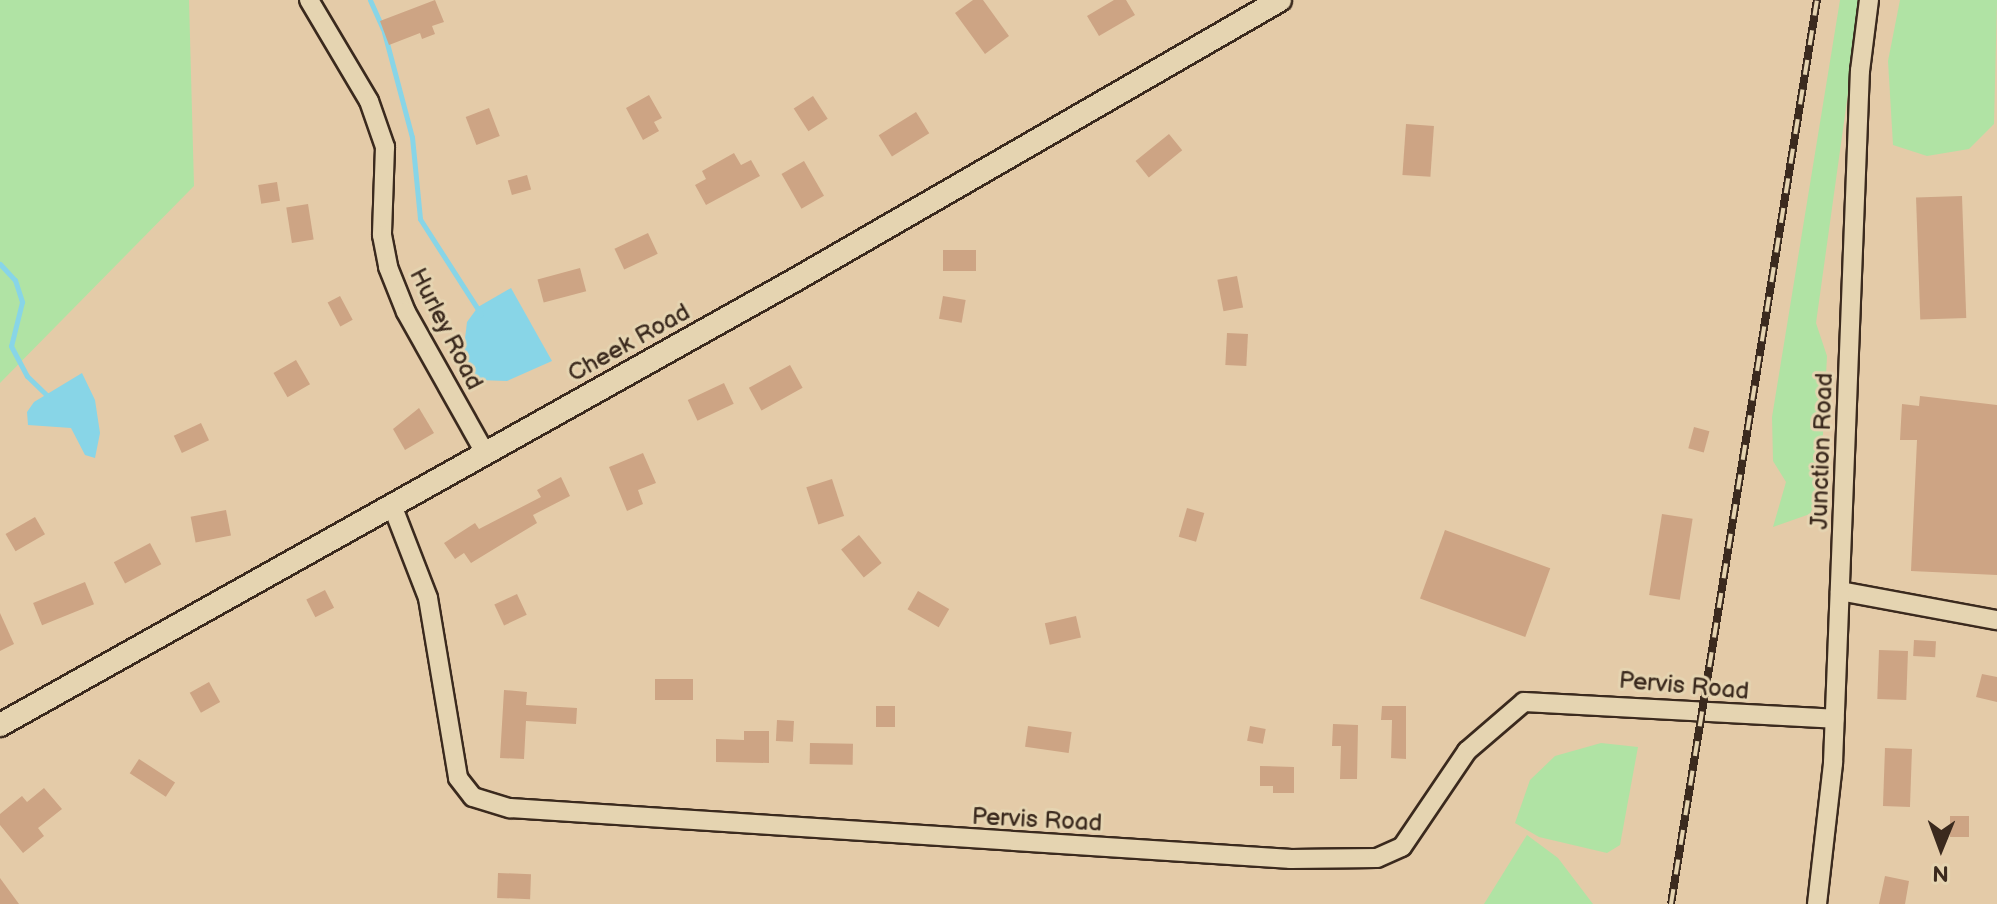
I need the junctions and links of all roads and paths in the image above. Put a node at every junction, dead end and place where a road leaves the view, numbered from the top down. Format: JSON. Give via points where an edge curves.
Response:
{"nodes":[{"id":1,"x":309,"y":0,"type":"edge"},
{"id":2,"x":1280,"y":0,"type":"edge"},
{"id":3,"x":1869,"y":0,"type":"edge"},
{"id":4,"x":485,"y":453,"type":"junction"},
{"id":5,"x":392,"y":505,"type":"junction"},
{"id":6,"x":1840,"y":591,"type":"junction"},
{"id":7,"x":1997,"y":620,"type":"edge"},
{"id":8,"x":1835,"y":719,"type":"junction"},
{"id":9,"x":0,"y":725,"type":"edge"},
{"id":10,"x":1817,"y":904,"type":"edge"}],
"edges":[{"from":1,"to":4,"type":"street","name":"Hurley Road","via":[[369,101],[385,147],[382,235],[388,267],[406,312]]},
{"from":2,"to":4,"type":"street","name":"Cheek Road"},
{"from":3,"to":6,"type":"street","name":"Junction Road","via":[[1860,71]]},
{"from":4,"to":5,"type":"street","name":"Cheek Road"},
{"from":5,"to":8,"type":"street","name":"Pervis Road","via":[[428,598],[458,778],[473,797],[510,808],[1291,859],[1377,858],[1402,847],[1467,751],[1524,702]]},
{"from":5,"to":9,"type":"street","name":"Cheek Road"},
{"from":6,"to":7,"type":"street"},
{"from":6,"to":8,"type":"street","name":"Junction Road"},
{"from":8,"to":10,"type":"street","name":"Junction Road"}]}
